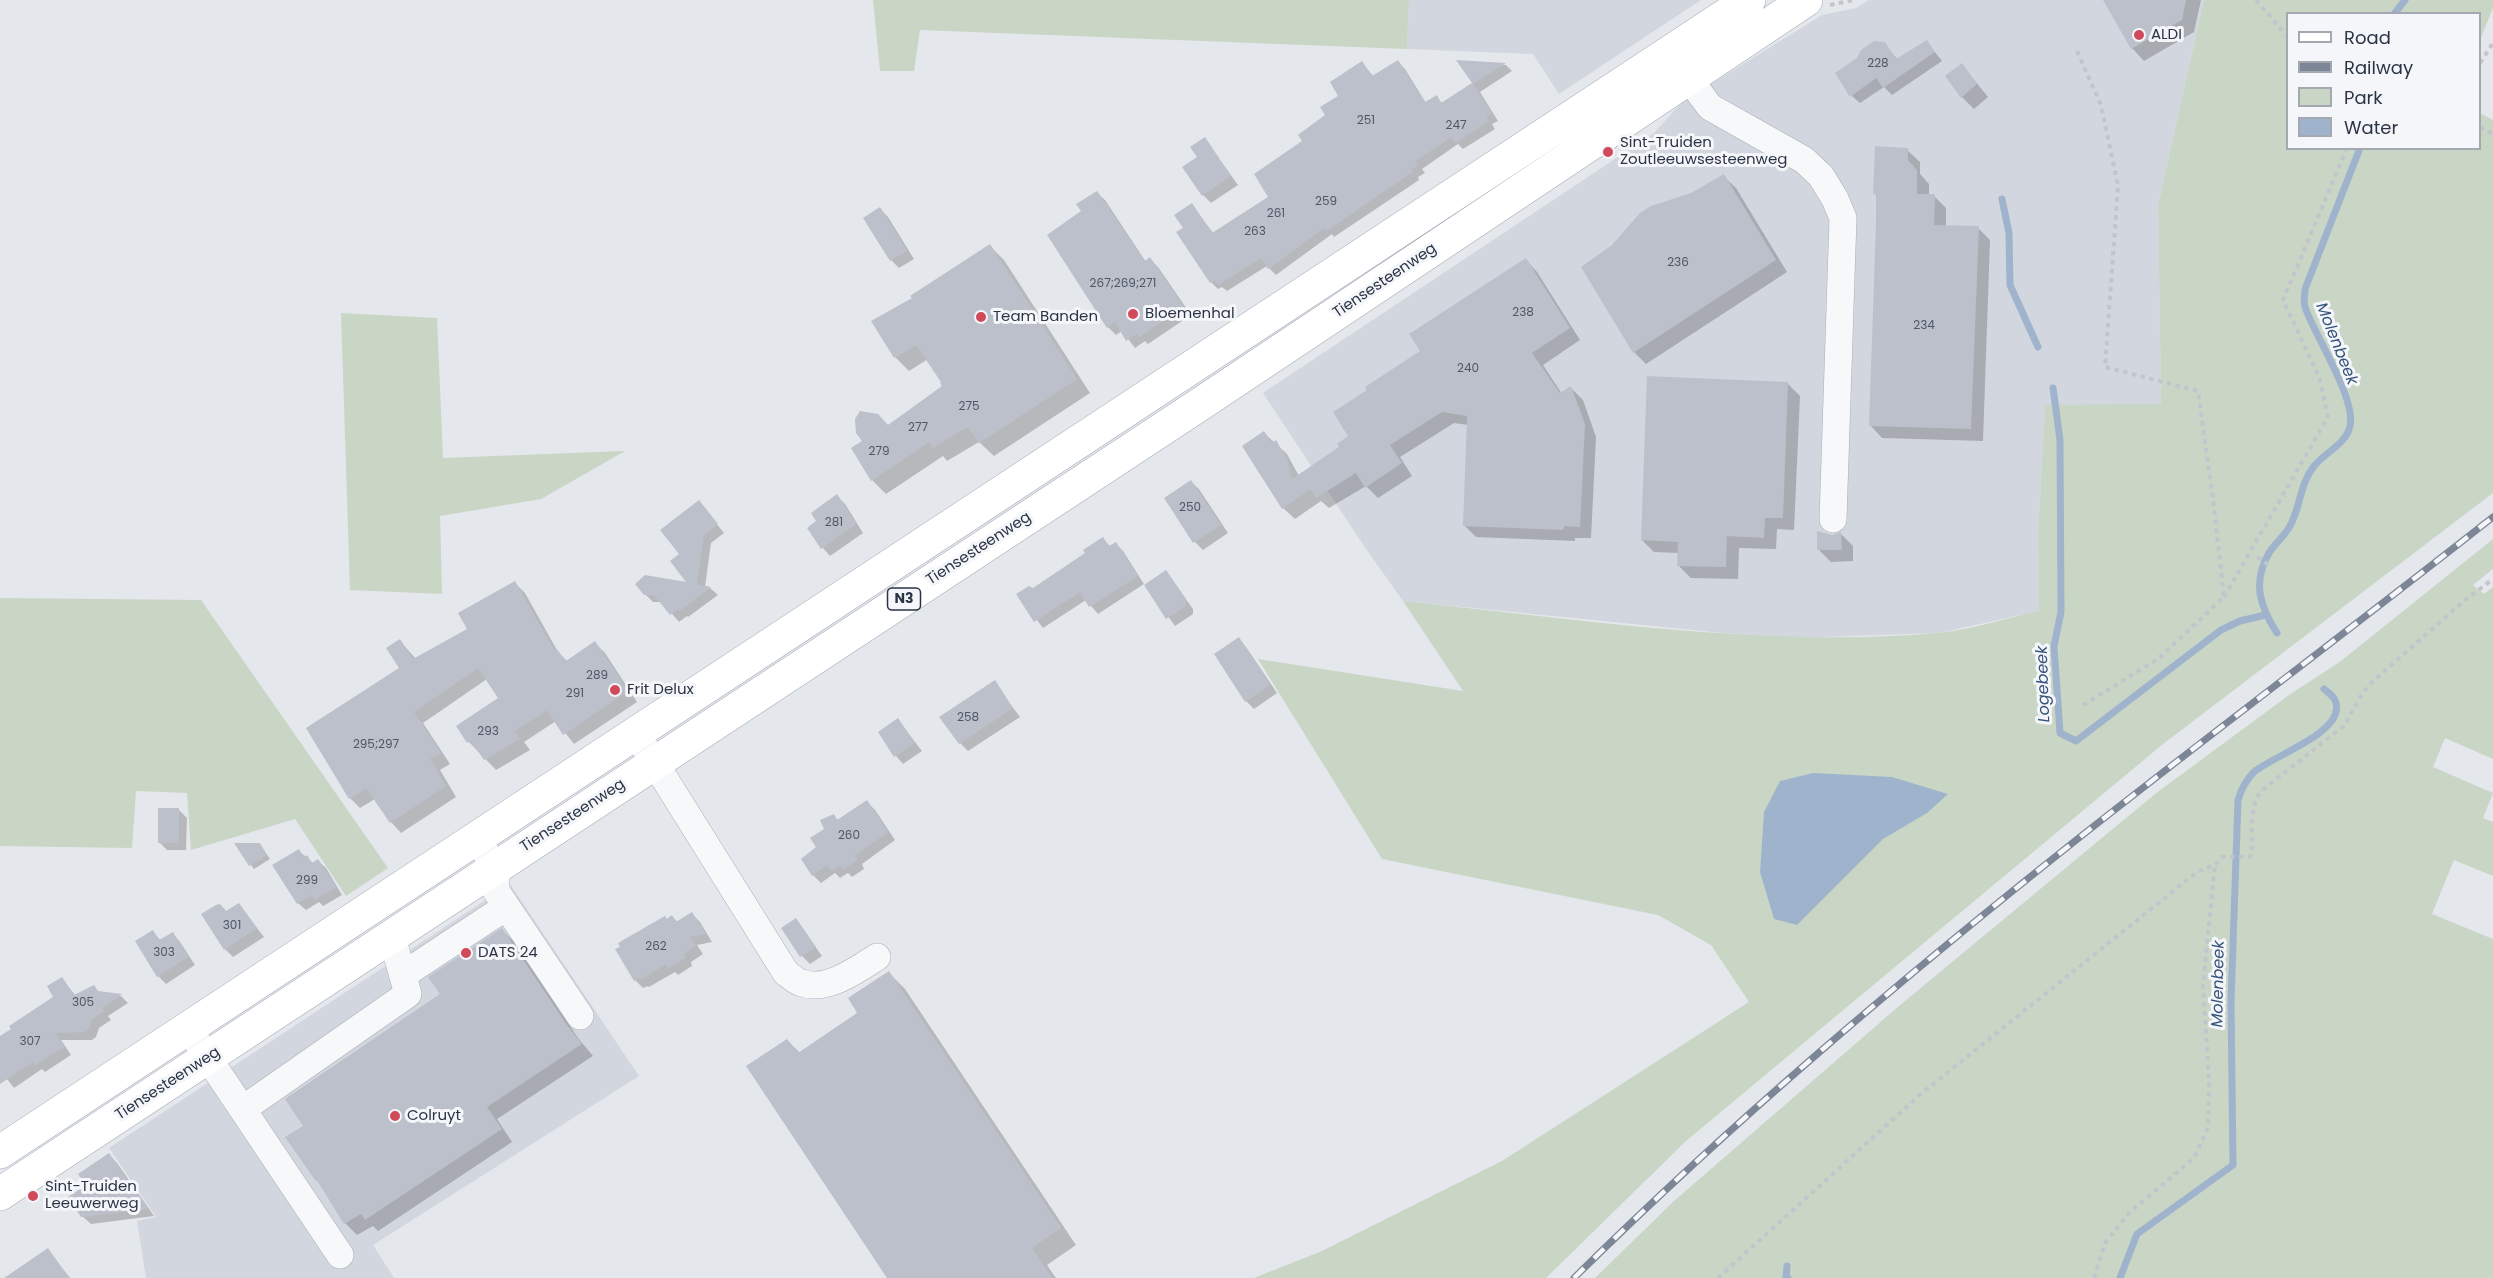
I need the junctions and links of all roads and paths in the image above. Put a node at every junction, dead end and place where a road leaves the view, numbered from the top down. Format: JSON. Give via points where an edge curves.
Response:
{"nodes":[{"id":1,"x":1749,"y":0,"type":"edge"},
{"id":2,"x":1806,"y":0,"type":"edge"},
{"id":3,"x":2256,"y":0,"type":"edge"},
{"id":4,"x":2286,"y":35,"type":"edge"},
{"id":5,"x":2493,"y":44,"type":"edge"},
{"id":6,"x":2078,"y":51,"type":"dead end"},
{"id":7,"x":1670,"y":52,"type":"junction"},
{"id":8,"x":2481,"y":62,"type":"edge"},
{"id":9,"x":1688,"y":79,"type":"junction"},
{"id":10,"x":1586,"y":95,"type":"junction"},
{"id":11,"x":1608,"y":132,"type":"junction"},
{"id":12,"x":2345,"y":150,"type":"edge"},
{"id":13,"x":1833,"y":519,"type":"dead end"},
{"id":14,"x":2257,"y":556,"type":"dead end"},
{"id":15,"x":2270,"y":566,"type":"dead end"},
{"id":16,"x":2493,"y":579,"type":"edge"},
{"id":17,"x":2224,"y":597,"type":"junction"},
{"id":18,"x":2080,"y":708,"type":"dead end"},
{"id":19,"x":636,"y":733,"type":"junction"},
{"id":20,"x":655,"y":763,"type":"junction"},
{"id":21,"x":476,"y":838,"type":"junction"},
{"id":22,"x":2215,"y":865,"type":"junction"},
{"id":23,"x":496,"y":867,"type":"junction"},
{"id":24,"x":506,"y":907,"type":"junction"},
{"id":25,"x":392,"y":937,"type":"junction"},
{"id":26,"x":877,"y":957,"type":"dead end"},
{"id":27,"x":403,"y":975,"type":"junction"},
{"id":28,"x":580,"y":1016,"type":"dead end"},
{"id":29,"x":188,"y":1028,"type":"junction"},
{"id":30,"x":208,"y":1057,"type":"junction"},
{"id":31,"x":243,"y":1109,"type":"junction"},
{"id":32,"x":0,"y":1152,"type":"edge"},
{"id":33,"x":0,"y":1194,"type":"edge"},
{"id":34,"x":340,"y":1255,"type":"dead end"},
{"id":35,"x":1718,"y":1278,"type":"edge"},
{"id":36,"x":2094,"y":1278,"type":"edge"}],
"edges":[{"from":1,"to":7,"type":"main road","number":"N3"},
{"from":2,"to":9,"type":"main road","name":"Tiensesteenweg","number":"N3"},
{"from":3,"to":4,"type":"path"},
{"from":5,"to":8,"type":"path"},
{"from":6,"to":17,"type":"path","via":[[2101,105],[2118,186],[2105,367],[2198,391]]},
{"from":7,"to":9,"type":"lane"},
{"from":7,"to":10,"type":"main road","number":"N3"},
{"from":9,"to":11,"type":"main road","name":"Tiensesteenweg","number":"N3"},
{"from":9,"to":13,"type":"lane","via":[[1710,108],[1804,160],[1821,176],[1842,218]]},
{"from":10,"to":11,"type":"lane"},
{"from":10,"to":19,"type":"main road","number":"N3"},
{"from":11,"to":20,"type":"main road","name":"Tiensesteenweg","number":"N3"},
{"from":12,"to":17,"type":"path","via":[[2283,300],[2319,377],[2328,417]]},
{"from":14,"to":15,"type":"path"},
{"from":16,"to":22,"type":"path","via":[[2371,683],[2345,725],[2260,792],[2252,817],[2252,854],[2222,857]]},
{"from":17,"to":18,"type":"path","via":[[2158,659]]},
{"from":19,"to":20,"type":"lane"},
{"from":19,"to":21,"type":"main road","number":"N3"},
{"from":20,"to":23,"type":"main road","name":"Tiensesteenweg","number":"N3"},
{"from":20,"to":26,"type":"lane","via":[[786,973],[802,984],[823,985],[856,972]]},
{"from":21,"to":23,"type":"lane"},
{"from":21,"to":29,"type":"main road","number":"N3"},
{"from":22,"to":35,"type":"path","via":[[2196,872],[1922,1093]]},
{"from":22,"to":36,"type":"path","via":[[2203,986],[2208,1128],[2194,1158],[2129,1213],[2105,1243]]},
{"from":23,"to":24,"type":"lane","via":[[496,891]]},
{"from":23,"to":25,"type":"main road","name":"Tiensesteenweg","number":"N3"},
{"from":24,"to":27,"type":"lane"},
{"from":24,"to":28,"type":"lane"},
{"from":25,"to":27,"type":"lane"},
{"from":25,"to":30,"type":"main road","name":"Tiensesteenweg","number":"N3"},
{"from":27,"to":31,"type":"lane","via":[[408,994]]},
{"from":29,"to":30,"type":"lane"},
{"from":29,"to":32,"type":"main road","number":"N3"},
{"from":30,"to":31,"type":"lane"},
{"from":30,"to":33,"type":"main road","name":"Tiensesteenweg","number":"N3"},
{"from":31,"to":34,"type":"lane"}]}
